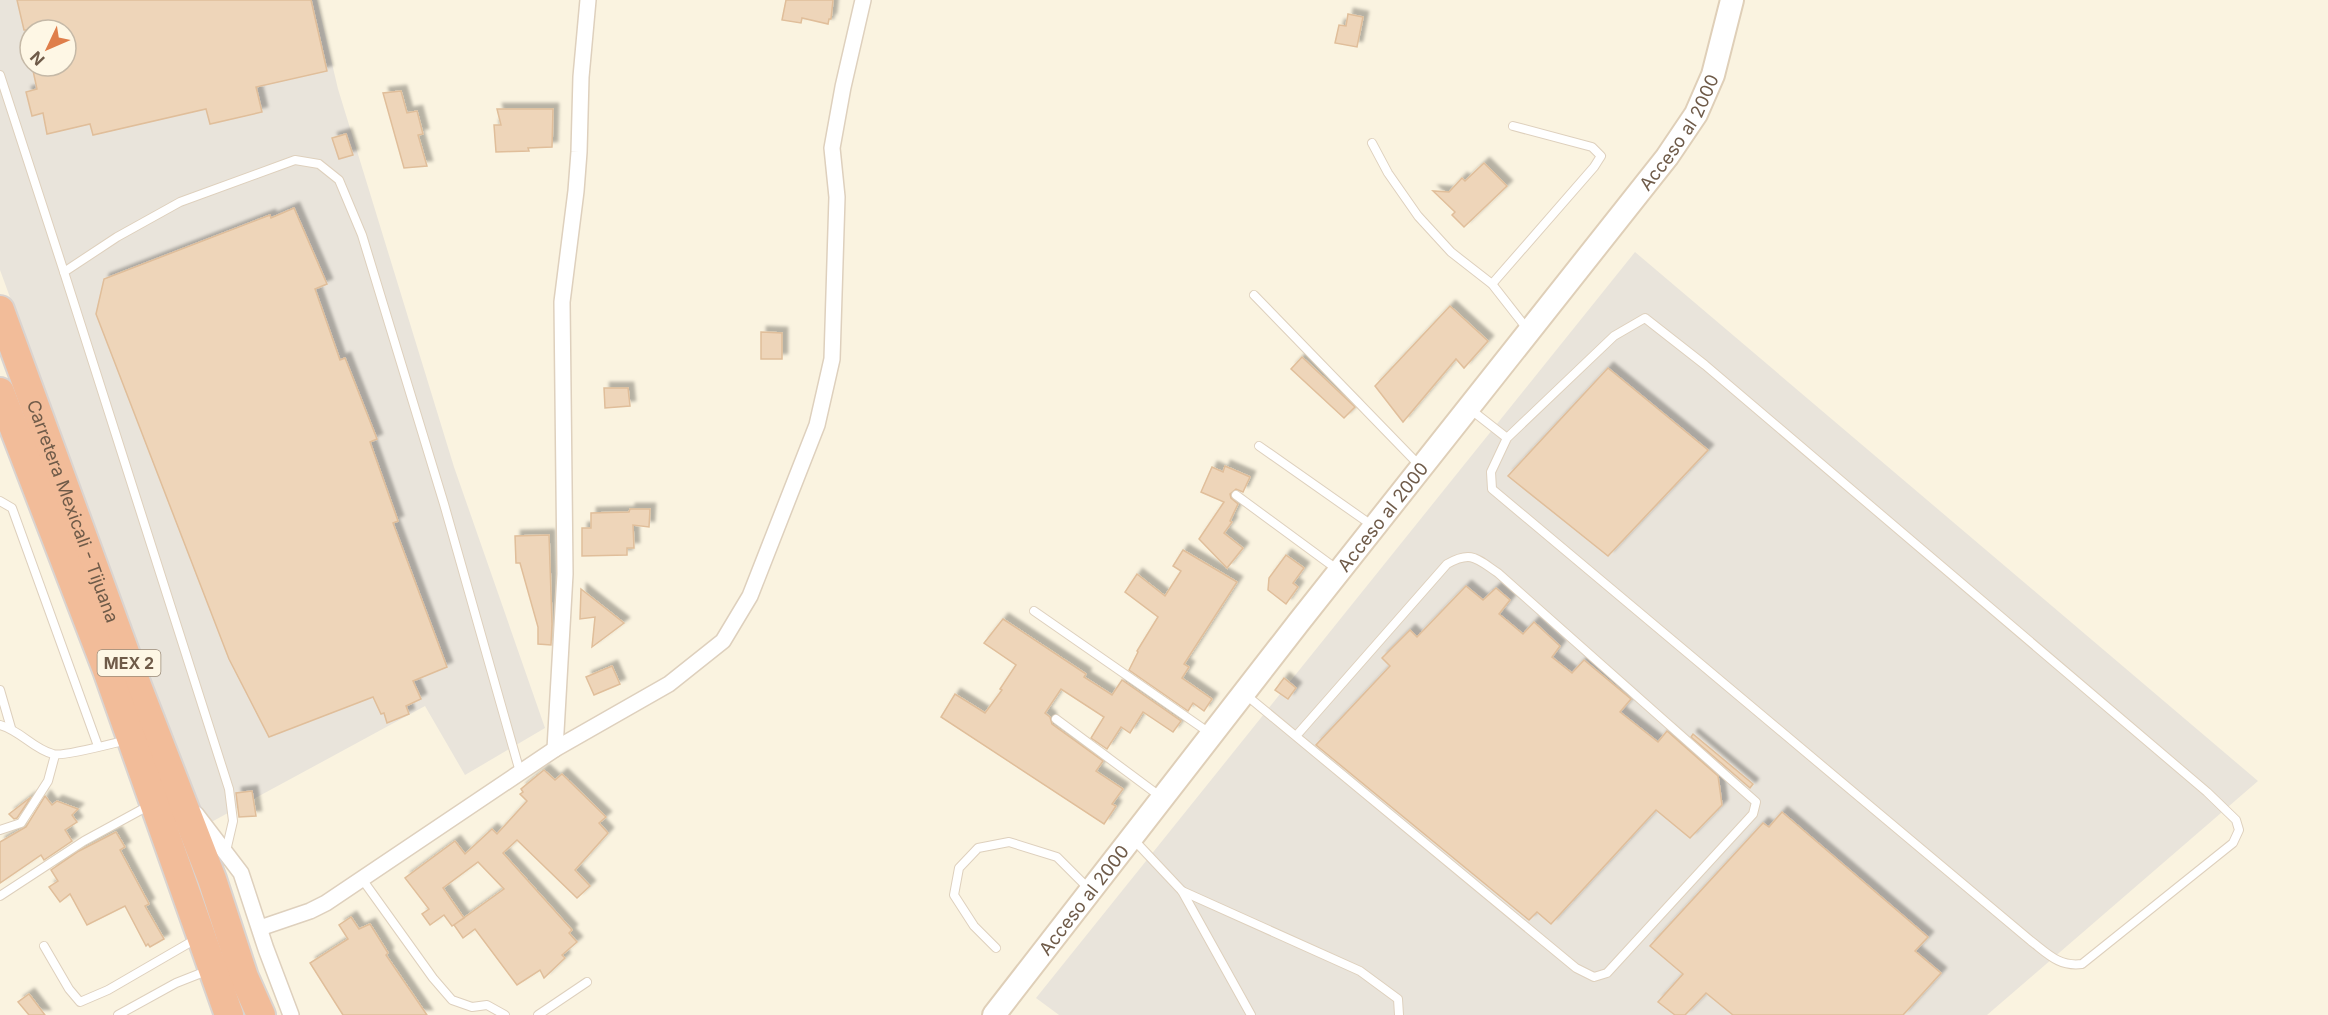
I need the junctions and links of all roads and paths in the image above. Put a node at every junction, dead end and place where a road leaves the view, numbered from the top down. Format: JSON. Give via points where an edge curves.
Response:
{"nodes":[{"id":1,"x":588,"y":0,"type":"edge"},
{"id":2,"x":863,"y":0,"type":"edge"},
{"id":3,"x":1732,"y":0,"type":"edge"},
{"id":4,"x":0,"y":75,"type":"edge"},
{"id":5,"x":1513,"y":126,"type":"dead end"},
{"id":6,"x":1372,"y":143,"type":"dead end"},
{"id":7,"x":64,"y":272,"type":"junction"},
{"id":8,"x":1492,"y":285,"type":"junction"},
{"id":9,"x":1254,"y":295,"type":"dead end"},
{"id":10,"x":0,"y":310,"type":"edge"},
{"id":11,"x":1529,"y":331,"type":"junction"},
{"id":12,"x":0,"y":392,"type":"edge"},
{"id":13,"x":1468,"y":408,"type":"junction"},
{"id":14,"x":1507,"y":438,"type":"junction"},
{"id":15,"x":1259,"y":446,"type":"dead end"},
{"id":16,"x":1422,"y":467,"type":"junction"},
{"id":17,"x":1236,"y":495,"type":"dead end"},
{"id":18,"x":0,"y":501,"type":"edge"},
{"id":19,"x":1374,"y":527,"type":"junction"},
{"id":20,"x":1340,"y":571,"type":"junction"},
{"id":21,"x":1034,"y":611,"type":"dead end"},
{"id":22,"x":0,"y":690,"type":"edge"},
{"id":23,"x":1244,"y":693,"type":"junction"},
{"id":24,"x":1056,"y":719,"type":"dead end"},
{"id":25,"x":0,"y":725,"type":"edge"},
{"id":26,"x":11,"y":728,"type":"junction"},
{"id":27,"x":1212,"y":734,"type":"junction"},
{"id":28,"x":1296,"y":736,"type":"junction"},
{"id":29,"x":131,"y":739,"type":"junction"},
{"id":30,"x":98,"y":746,"type":"junction"},
{"id":31,"x":555,"y":749,"type":"junction"},
{"id":32,"x":55,"y":755,"type":"junction"},
{"id":33,"x":520,"y":772,"type":"junction"},
{"id":34,"x":166,"y":797,"type":"junction"},
{"id":35,"x":1162,"y":798,"type":"junction"},
{"id":36,"x":0,"y":830,"type":"edge"},
{"id":37,"x":1132,"y":838,"type":"junction"},
{"id":38,"x":225,"y":852,"type":"junction"},
{"id":39,"x":362,"y":879,"type":"junction"},
{"id":40,"x":1090,"y":890,"type":"junction"},
{"id":41,"x":1182,"y":891,"type":"junction"},
{"id":42,"x":0,"y":896,"type":"edge"},
{"id":43,"x":260,"y":928,"type":"junction"},
{"id":44,"x":214,"y":929,"type":"junction"},
{"id":45,"x":44,"y":946,"type":"dead end"},
{"id":46,"x":996,"y":948,"type":"dead end"},
{"id":47,"x":226,"y":964,"type":"junction"},
{"id":48,"x":587,"y":982,"type":"dead end"},
{"id":49,"x":240,"y":1010,"type":"edge"},
{"id":50,"x":118,"y":1015,"type":"edge"},
{"id":51,"x":291,"y":1015,"type":"edge"},
{"id":52,"x":505,"y":1015,"type":"edge"},
{"id":53,"x":538,"y":1015,"type":"edge"},
{"id":54,"x":994,"y":1015,"type":"edge"},
{"id":55,"x":1251,"y":1015,"type":"edge"},
{"id":56,"x":1399,"y":1015,"type":"edge"}],
"edges":[{"from":1,"to":31,"type":"street","via":[[580,77],[576,190],[562,302],[566,574]]},
{"from":2,"to":31,"type":"street","via":[[832,148],[837,197],[832,359],[817,425],[750,596],[723,641],[696,664],[669,684]]},
{"from":3,"to":11,"type":"street","name":"Acceso al 2000","via":[[1713,75],[1696,114],[1667,157]]},
{"from":4,"to":7,"type":"lane"},
{"from":5,"to":8,"type":"lane","via":[[1592,147],[1601,156]]},
{"from":6,"to":8,"type":"lane","via":[[1418,216],[1451,252]]},
{"from":7,"to":33,"type":"lane","via":[[180,202],[295,160],[320,164],[339,180],[362,235]]},
{"from":7,"to":38,"type":"lane","via":[[229,789],[233,821]]},
{"from":8,"to":11,"type":"lane"},
{"from":9,"to":16,"type":"lane"},
{"from":10,"to":34,"type":"highway","name":"Carretera Mexicali - Tijuana","number":"MEX 2","via":[[138,688]]},
{"from":11,"to":13,"type":"street","name":"Acceso al 2000"},
{"from":12,"to":29,"type":"highway","name":"Carretera Mexicali - Tijuana","number":"MEX 2"},
{"from":13,"to":14,"type":"lane"},
{"from":13,"to":16,"type":"street","name":"Acceso al 2000"},
{"from":14,"to":14,"type":"lane","via":[[1614,336],[1646,318],[2207,792],[2236,820],[2239,830],[2233,843],[2082,964],[2062,964],[1492,489],[1491,472]]},
{"from":15,"to":19,"type":"lane"},
{"from":16,"to":19,"type":"street","name":"Acceso al 2000"},
{"from":17,"to":20,"type":"lane"},
{"from":18,"to":30,"type":"lane","via":[[12,508]]},
{"from":19,"to":20,"type":"street","name":"Acceso al 2000"},
{"from":20,"to":23,"type":"street","name":"Acceso al 2000"},
{"from":21,"to":27,"type":"lane"},
{"from":22,"to":26,"type":"lane"},
{"from":23,"to":27,"type":"street","name":"Acceso al 2000"},
{"from":23,"to":28,"type":"lane"},
{"from":24,"to":35,"type":"lane"},
{"from":25,"to":26,"type":"lane"},
{"from":26,"to":32,"type":"lane"},
{"from":27,"to":35,"type":"street","name":"Acceso al 2000"},
{"from":28,"to":28,"type":"lane","via":[[1576,968],[1594,977],[1607,973],[1753,814],[1756,802],[1498,573],[1474,557],[1461,556],[1447,564]]},
{"from":29,"to":30,"type":"lane"},
{"from":29,"to":34,"type":"highway","name":"Carretera Mexicali - Tijuana","number":"MEX 2"},
{"from":30,"to":32,"type":"lane"},
{"from":31,"to":33,"type":"street"},
{"from":32,"to":36,"type":"lane","via":[[48,781],[21,823]]},
{"from":33,"to":39,"type":"street"},
{"from":34,"to":38,"type":"street"},
{"from":34,"to":42,"type":"lane","via":[[84,841]]},
{"from":34,"to":44,"type":"highway","name":"Carretera Mexicali - Tijuana","number":"MEX 2"},
{"from":35,"to":37,"type":"street","name":"Acceso al 2000"},
{"from":37,"to":40,"type":"street","name":"Acceso al 2000"},
{"from":37,"to":41,"type":"lane"},
{"from":38,"to":43,"type":"street","via":[[241,873]]},
{"from":39,"to":43,"type":"street","via":[[310,911]]},
{"from":39,"to":52,"type":"lane","via":[[452,1000],[472,1007],[487,1005]]},
{"from":40,"to":46,"type":"lane","via":[[1057,857],[1009,842],[978,848],[958,868],[954,895],[974,926]]},
{"from":40,"to":54,"type":"street","name":"Acceso al 2000"},
{"from":41,"to":55,"type":"lane"},
{"from":41,"to":56,"type":"lane","via":[[1360,971],[1398,999]]},
{"from":43,"to":51,"type":"street"},
{"from":44,"to":45,"type":"lane","via":[[80,1002]]},
{"from":44,"to":47,"type":"highway","name":"Carretera Mexicali - Tijuana","number":"MEX 2"},
{"from":47,"to":49,"type":"highway","name":"Carretera Mexicali - Tijuana","number":"MEX 2"},
{"from":47,"to":50,"type":"lane","via":[[176,983]]},
{"from":48,"to":53,"type":"lane"}]}
